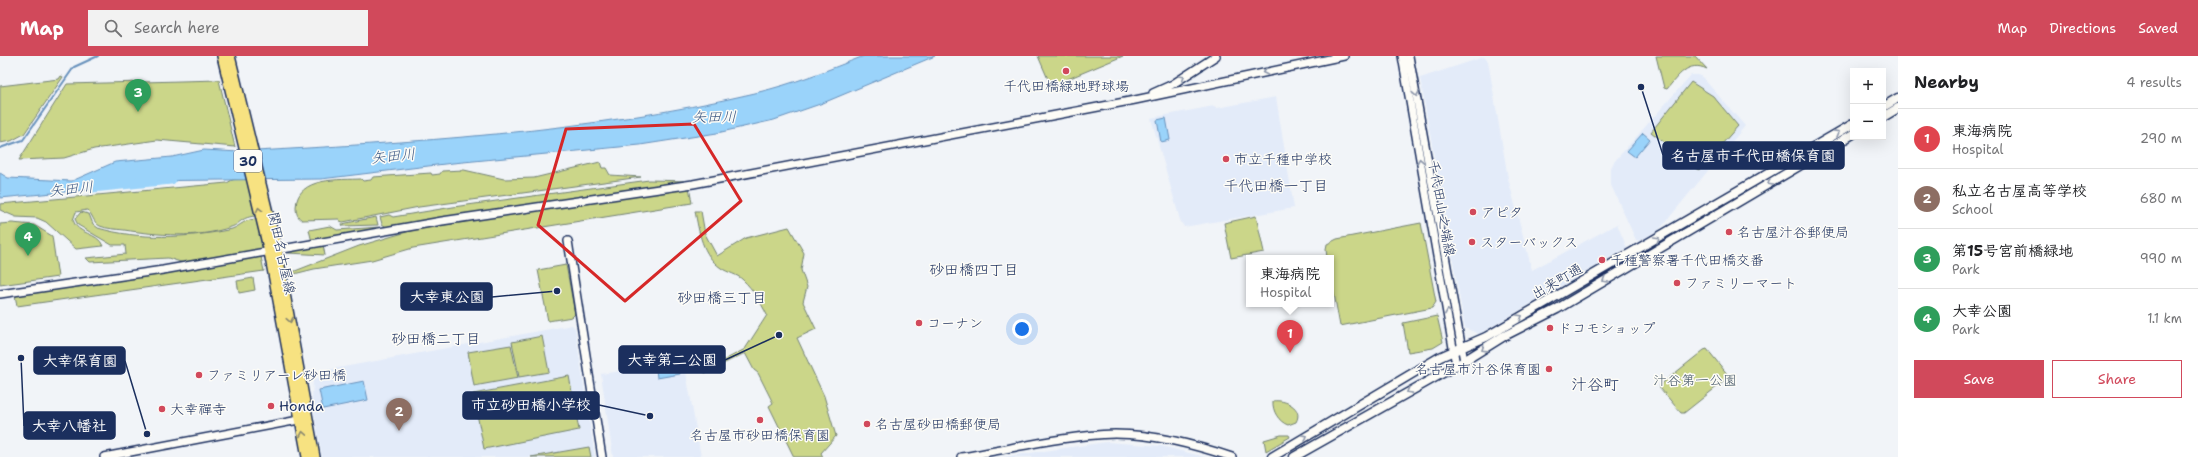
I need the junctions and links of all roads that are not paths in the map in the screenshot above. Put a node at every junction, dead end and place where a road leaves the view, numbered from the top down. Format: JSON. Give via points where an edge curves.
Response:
{"nodes":[{"id":1,"x":222,"y":56,"type":"edge"},
{"id":2,"x":230,"y":56,"type":"edge"},
{"id":3,"x":1216,"y":56,"type":"edge"},
{"id":4,"x":1344,"y":56,"type":"edge"},
{"id":5,"x":1402,"y":56,"type":"edge"},
{"id":6,"x":1409,"y":56,"type":"edge"},
{"id":7,"x":1898,"y":98,"type":"edge"},
{"id":8,"x":1135,"y":100,"type":"junction"},
{"id":9,"x":1886,"y":105,"type":"edge"},
{"id":10,"x":1898,"y":108,"type":"edge"},
{"id":11,"x":1886,"y":115,"type":"edge"},
{"id":12,"x":1850,"y":126,"type":"edge"},
{"id":13,"x":1850,"y":136,"type":"edge"},
{"id":14,"x":1430,"y":199,"type":"junction"},
{"id":15,"x":568,"y":241,"type":"dead end"},
{"id":16,"x":273,"y":251,"type":"junction"},
{"id":17,"x":0,"y":294,"type":"edge"},
{"id":18,"x":1457,"y":349,"type":"junction"},
{"id":19,"x":1464,"y":361,"type":"junction"},
{"id":20,"x":1456,"y":365,"type":"junction"},
{"id":21,"x":304,"y":419,"type":"junction"},
{"id":22,"x":978,"y":456,"type":"edge"},
{"id":23,"x":104,"y":457,"type":"edge"},
{"id":24,"x":307,"y":457,"type":"edge"},
{"id":25,"x":315,"y":457,"type":"edge"},
{"id":26,"x":602,"y":457,"type":"edge"},
{"id":27,"x":961,"y":457,"type":"edge"},
{"id":28,"x":1232,"y":457,"type":"edge"},
{"id":29,"x":1272,"y":457,"type":"edge"},
{"id":30,"x":1294,"y":457,"type":"edge"}],
"edges":[{"from":16,"to":1,"type":"main road","name":"関田名古屋線","number":"30","one_way":true},
{"from":2,"to":16,"type":"main road","name":"関田名古屋線","number":"30"},
{"from":8,"to":3,"type":"street","one_way":true,"via":[[1173,84]]},
{"from":4,"to":8,"type":"street","one_way":true},
{"from":14,"to":5,"type":"street","name":"千代田山之端線","one_way":true},
{"from":6,"to":14,"type":"street","name":"千代田山之端線","one_way":true},
{"from":7,"to":9,"type":"main road"},
{"from":8,"to":16,"type":"street","via":[[700,182]]},
{"from":10,"to":11,"type":"main road"},
{"from":18,"to":12,"type":"main road","name":"出来町通","one_way":true,"via":[[1486,337]]},
{"from":13,"to":19,"type":"main road","name":"出来町通","one_way":true},
{"from":14,"to":18,"type":"street","name":"千代田山之端線"},
{"from":15,"to":26,"type":"street"},
{"from":16,"to":17,"type":"street"},
{"from":16,"to":21,"type":"main road","name":"関田名古屋線","number":"30"},
{"from":18,"to":19,"type":"street","name":"千代田山之端線"},
{"from":18,"to":20,"type":"street","name":"千代田山之端線"},
{"from":29,"to":18,"type":"main road","name":"出来町通","one_way":true},
{"from":19,"to":20,"type":"main road","name":"出来町通"},
{"from":20,"to":30,"type":"main road","name":"出来町通","one_way":true},
{"from":21,"to":23,"type":"street"},
{"from":24,"to":21,"type":"main road","name":"関田名古屋線","number":"30","one_way":true},
{"from":21,"to":25,"type":"main road","name":"関田名古屋線","number":"30"},
{"from":22,"to":27,"type":"street"},
{"from":22,"to":28,"type":"street","via":[[1084,436],[1116,434],[1142,435],[1178,442]]}]}
